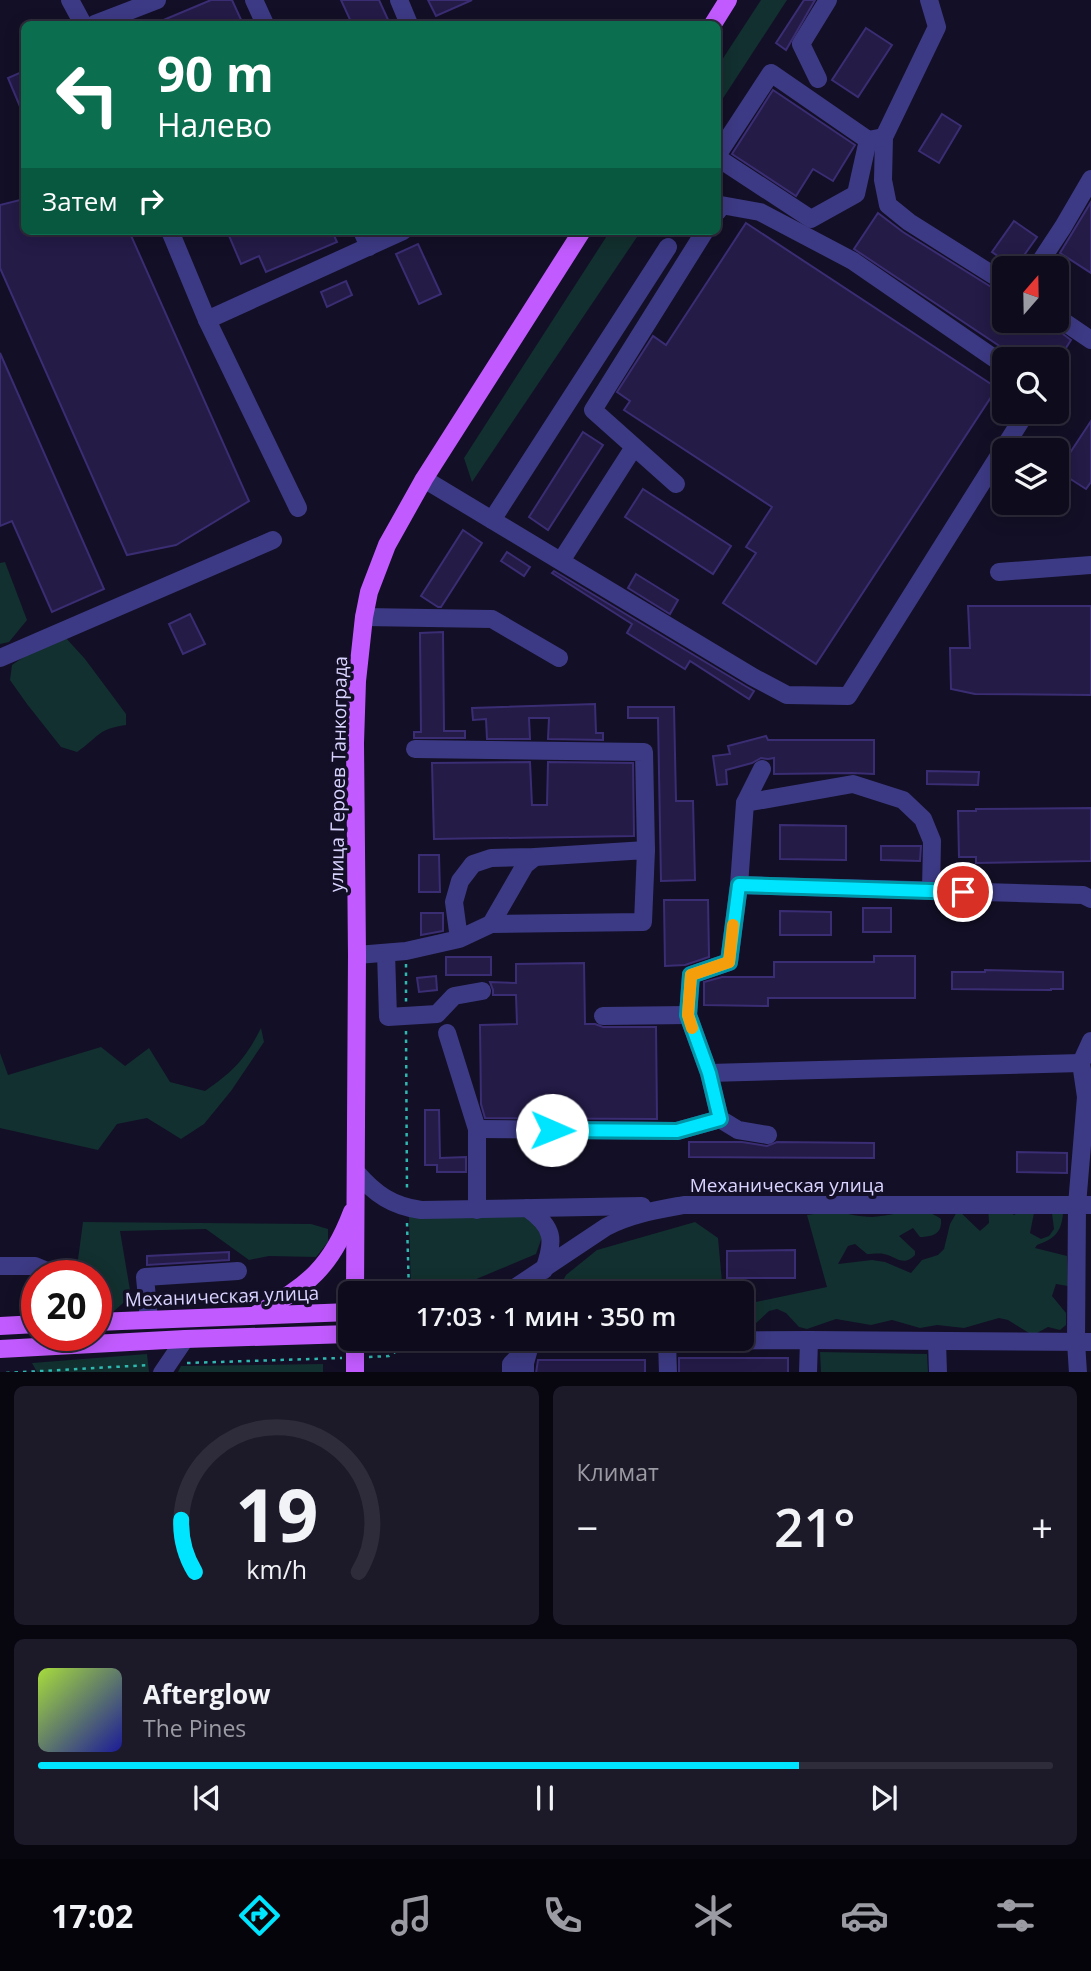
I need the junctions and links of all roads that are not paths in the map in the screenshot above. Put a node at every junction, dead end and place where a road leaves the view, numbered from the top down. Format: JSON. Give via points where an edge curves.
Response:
{"nodes":[{"id":1,"x":70,"y":0,"type":"edge"},
{"id":2,"x":158,"y":0,"type":"edge"},
{"id":3,"x":254,"y":0,"type":"edge"},
{"id":4,"x":399,"y":0,"type":"edge"},
{"id":5,"x":729,"y":0,"type":"edge"},
{"id":6,"x":828,"y":0,"type":"edge"},
{"id":7,"x":929,"y":0,"type":"edge"},
{"id":8,"x":81,"y":21,"type":"edge"},
{"id":9,"x":103,"y":21,"type":"edge"},
{"id":10,"x":264,"y":21,"type":"edge"},
{"id":11,"x":408,"y":21,"type":"edge"},
{"id":12,"x":715,"y":21,"type":"edge"},
{"id":13,"x":818,"y":79,"type":"dead end"},
{"id":14,"x":876,"y":138,"type":"junction"},
{"id":15,"x":721,"y":151,"type":"edge"},
{"id":16,"x":721,"y":158,"type":"edge"},
{"id":17,"x":1091,"y":179,"type":"edge"},
{"id":18,"x":721,"y":205,"type":"edge"},
{"id":19,"x":172,"y":235,"type":"edge"},
{"id":20,"x":384,"y":235,"type":"edge"},
{"id":21,"x":574,"y":235,"type":"edge"},
{"id":22,"x":702,"y":235,"type":"edge"},
{"id":23,"x":366,"y":239,"type":"edge"},
{"id":24,"x":668,"y":247,"type":"dead end"},
{"id":25,"x":1044,"y":256,"type":"edge"},
{"id":26,"x":992,"y":274,"type":"edge"},
{"id":27,"x":208,"y":320,"type":"junction"},
{"id":28,"x":1069,"y":325,"type":"edge"},
{"id":29,"x":1091,"y":340,"type":"edge"},
{"id":30,"x":992,"y":357,"type":"edge"},
{"id":31,"x":570,"y":397,"type":"junction"},
{"id":32,"x":593,"y":410,"type":"junction"},
{"id":33,"x":1019,"y":424,"type":"edge"},
{"id":34,"x":634,"y":447,"type":"junction"},
{"id":35,"x":424,"y":479,"type":"junction"},
{"id":36,"x":676,"y":484,"type":"dead end"},
{"id":37,"x":298,"y":508,"type":"dead end"},
{"id":38,"x":492,"y":520,"type":"junction"},
{"id":39,"x":272,"y":540,"type":"dead end"},
{"id":40,"x":561,"y":561,"type":"junction"},
{"id":41,"x":1091,"y":565,"type":"edge"},
{"id":42,"x":999,"y":572,"type":"dead end"},
{"id":43,"x":364,"y":617,"type":"junction"},
{"id":44,"x":0,"y":658,"type":"edge"},
{"id":45,"x":559,"y":658,"type":"dead end"},
{"id":46,"x":415,"y":749,"type":"dead end"},
{"id":47,"x":762,"y":769,"type":"dead end"},
{"id":48,"x":745,"y":803,"type":"junction"},
{"id":49,"x":646,"y":850,"type":"junction"},
{"id":50,"x":535,"y":857,"type":"junction"},
{"id":51,"x":739,"y":885,"type":"junction"},
{"id":52,"x":931,"y":891,"type":"junction"},
{"id":53,"x":1091,"y":899,"type":"edge"},
{"id":54,"x":491,"y":924,"type":"junction"},
{"id":55,"x":459,"y":939,"type":"junction"},
{"id":56,"x":386,"y":953,"type":"junction"},
{"id":57,"x":357,"y":955,"type":"junction"},
{"id":58,"x":482,"y":991,"type":"dead end"},
{"id":59,"x":688,"y":1015,"type":"junction"},
{"id":60,"x":603,"y":1016,"type":"dead end"},
{"id":61,"x":447,"y":1033,"type":"dead end"},
{"id":62,"x":1091,"y":1041,"type":"edge"},
{"id":63,"x":1081,"y":1063,"type":"junction"},
{"id":64,"x":709,"y":1073,"type":"junction"},
{"id":65,"x":720,"y":1119,"type":"junction"},
{"id":66,"x":477,"y":1129,"type":"junction"},
{"id":67,"x":768,"y":1135,"type":"dead end"},
{"id":68,"x":356,"y":1172,"type":"junction"},
{"id":69,"x":356,"y":1203,"type":"junction"},
{"id":70,"x":684,"y":1205,"type":"junction"},
{"id":71,"x":1084,"y":1205,"type":"edge"},
{"id":72,"x":527,"y":1208,"type":"junction"},
{"id":73,"x":477,"y":1210,"type":"junction"},
{"id":74,"x":0,"y":1266,"type":"edge"},
{"id":75,"x":21,"y":1266,"type":"edge"},
{"id":76,"x":544,"y":1270,"type":"junction"},
{"id":77,"x":238,"y":1271,"type":"dead end"},
{"id":78,"x":355,"y":1281,"type":"edge"},
{"id":79,"x":526,"y":1281,"type":"edge"},
{"id":80,"x":338,"y":1312,"type":"edge"},
{"id":81,"x":254,"y":1316,"type":"junction"},
{"id":82,"x":112,"y":1317,"type":"edge"},
{"id":83,"x":149,"y":1320,"type":"junction"},
{"id":84,"x":112,"y":1321,"type":"edge"},
{"id":85,"x":124,"y":1321,"type":"junction"},
{"id":86,"x":21,"y":1325,"type":"edge"},
{"id":87,"x":0,"y":1326,"type":"edge"},
{"id":88,"x":338,"y":1334,"type":"edge"},
{"id":89,"x":185,"y":1339,"type":"junction"},
{"id":90,"x":754,"y":1339,"type":"edge"},
{"id":91,"x":809,"y":1339,"type":"junction"},
{"id":92,"x":937,"y":1340,"type":"junction"},
{"id":93,"x":1084,"y":1342,"type":"edge"},
{"id":94,"x":0,"y":1349,"type":"edge"},
{"id":95,"x":523,"y":1351,"type":"edge"},
{"id":96,"x":528,"y":1351,"type":"edge"},
{"id":97,"x":667,"y":1351,"type":"edge"},
{"id":98,"x":165,"y":1368,"type":"edge"},
{"id":99,"x":511,"y":1372,"type":"edge"},
{"id":100,"x":525,"y":1372,"type":"edge"},
{"id":101,"x":668,"y":1372,"type":"edge"},
{"id":102,"x":808,"y":1372,"type":"edge"},
{"id":103,"x":938,"y":1372,"type":"edge"},
{"id":104,"x":1078,"y":1372,"type":"edge"}],
"edges":[{"from":1,"to":8,"type":"street"},
{"from":2,"to":9,"type":"street"},
{"from":3,"to":10,"type":"street"},
{"from":4,"to":11,"type":"street"},
{"from":5,"to":12,"type":"main road"},
{"from":6,"to":13,"type":"street","via":[[801,44]]},
{"from":7,"to":14,"type":"street","via":[[937,27]]},
{"from":14,"to":15,"type":"street","via":[[771,73]]},
{"from":14,"to":16,"type":"street","via":[[856,194],[811,219]]},
{"from":14,"to":26,"type":"street","via":[[888,205]]},
{"from":17,"to":25,"type":"street"},
{"from":18,"to":30,"type":"street","via":[[760,212],[853,261]]},
{"from":19,"to":27,"type":"street"},
{"from":20,"to":23,"type":"street"},
{"from":21,"to":35,"type":"main road","name":"улица Героев Танкограда"},
{"from":22,"to":32,"type":"street"},
{"from":23,"to":27,"type":"street"},
{"from":24,"to":31,"type":"street"},
{"from":27,"to":37,"type":"street"},
{"from":28,"to":29,"type":"street"},
{"from":31,"to":32,"type":"street"},
{"from":31,"to":38,"type":"street"},
{"from":32,"to":34,"type":"street"},
{"from":33,"to":40,"type":"street","via":[[848,695],[787,695]]},
{"from":34,"to":36,"type":"street"},
{"from":34,"to":40,"type":"street"},
{"from":35,"to":38,"type":"street"},
{"from":35,"to":43,"type":"main road","name":"улица Героев Танкограда","via":[[387,545]]},
{"from":38,"to":40,"type":"street"},
{"from":39,"to":44,"type":"street"},
{"from":41,"to":42,"type":"street"},
{"from":43,"to":45,"type":"street","via":[[492,619]]},
{"from":43,"to":57,"type":"main road","name":"улица Героев Танкограда","via":[[355,743]]},
{"from":46,"to":49,"type":"street","via":[[644,752]]},
{"from":47,"to":48,"type":"street"},
{"from":48,"to":51,"type":"street"},
{"from":48,"to":52,"type":"street","via":[[852,784],[903,800],[923,819],[932,841]]},
{"from":49,"to":50,"type":"street"},
{"from":49,"to":54,"type":"street","via":[[643,922]]},
{"from":50,"to":54,"type":"street","via":[[525,865]]},
{"from":50,"to":55,"type":"street","via":[[492,858],[474,864],[460,881],[454,902]]},
{"from":51,"to":52,"type":"street"},
{"from":51,"to":59,"type":"street","via":[[729,962],[691,975]]},
{"from":52,"to":53,"type":"street","via":[[1083,895]]},
{"from":54,"to":55,"type":"street"},
{"from":55,"to":56,"type":"street"},
{"from":56,"to":57,"type":"street"},
{"from":56,"to":58,"type":"street","via":[[388,1017],[437,1014],[454,996]]},
{"from":57,"to":68,"type":"main road","name":"улица Героев Танкограда"},
{"from":59,"to":60,"type":"street"},
{"from":59,"to":64,"type":"street"},
{"from":61,"to":66,"type":"street"},
{"from":62,"to":63,"type":"street"},
{"from":63,"to":64,"type":"street"},
{"from":63,"to":71,"type":"street","via":[[1086,1097]]},
{"from":64,"to":65,"type":"street"},
{"from":65,"to":66,"type":"street","via":[[677,1131]]},
{"from":65,"to":67,"type":"street","via":[[738,1130]]},
{"from":66,"to":73,"type":"street"},
{"from":68,"to":69,"type":"main road","name":"улица Героев Танкограда"},
{"from":68,"to":73,"type":"street","via":[[371,1189],[407,1208]]},
{"from":69,"to":78,"type":"main road","name":"улица Героев Танкограда"},
{"from":69,"to":81,"type":"main road","via":[[344,1235],[321,1269]]},
{"from":70,"to":71,"type":"street","name":"Механическая улица"},
{"from":70,"to":72,"type":"street"},
{"from":70,"to":76,"type":"street","name":"Механическая улица","via":[[620,1220]]},
{"from":71,"to":93,"type":"street"},
{"from":72,"to":73,"type":"street"},
{"from":72,"to":76,"type":"street","via":[[550,1231],[552,1244]]},
{"from":74,"to":75,"type":"street"},
{"from":76,"to":79,"type":"street","name":"Механическая улица"},
{"from":77,"to":83,"type":"street","via":[[145,1277]]},
{"from":80,"to":81,"type":"main road","name":"Механическая улица"},
{"from":81,"to":83,"type":"main road","name":"Механическая улица"},
{"from":82,"to":85,"type":"street"},
{"from":83,"to":85,"type":"main road","name":"Механическая улица"},
{"from":84,"to":85,"type":"main road","name":"Механическая улица"},
{"from":86,"to":87,"type":"main road"},
{"from":88,"to":89,"type":"main road"},
{"from":89,"to":94,"type":"main road"},
{"from":89,"to":98,"type":"street"},
{"from":90,"to":91,"type":"street"},
{"from":91,"to":92,"type":"street"},
{"from":91,"to":102,"type":"street"},
{"from":92,"to":93,"type":"street"},
{"from":92,"to":103,"type":"street"},
{"from":93,"to":104,"type":"street"},
{"from":95,"to":99,"type":"street","via":[[511,1364]]},
{"from":96,"to":100,"type":"street"},
{"from":97,"to":101,"type":"street"}]}
